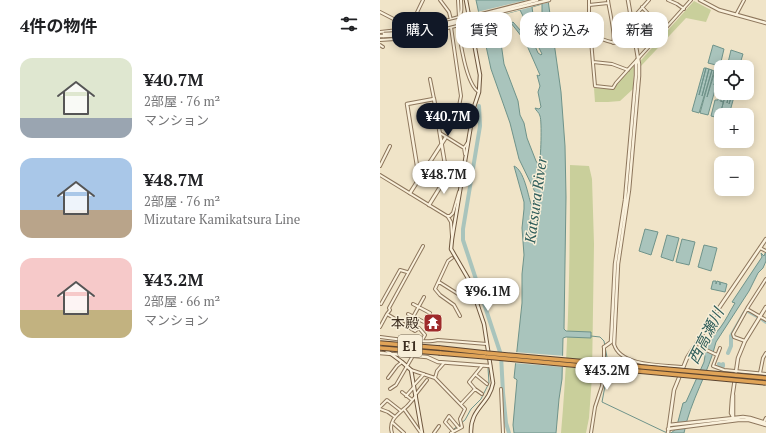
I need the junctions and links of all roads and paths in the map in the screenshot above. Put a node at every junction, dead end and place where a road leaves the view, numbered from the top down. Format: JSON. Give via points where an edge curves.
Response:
{"nodes":[{"id":1,"x":423,"y":0,"type":"edge"},
{"id":2,"x":440,"y":0,"type":"edge"},
{"id":3,"x":459,"y":0,"type":"edge"},
{"id":4,"x":466,"y":0,"type":"edge"},
{"id":5,"x":537,"y":0,"type":"edge"},
{"id":6,"x":549,"y":0,"type":"edge"},
{"id":7,"x":589,"y":0,"type":"edge"},
{"id":8,"x":628,"y":0,"type":"edge"},
{"id":9,"x":649,"y":0,"type":"edge"},
{"id":10,"x":668,"y":0,"type":"edge"},
{"id":11,"x":691,"y":0,"type":"edge"},
{"id":12,"x":700,"y":0,"type":"edge"},
{"id":13,"x":744,"y":0,"type":"edge"},
{"id":14,"x":608,"y":2,"type":"edge"},
{"id":15,"x":590,"y":5,"type":"junction"},
{"id":16,"x":642,"y":7,"type":"junction"},
{"id":17,"x":684,"y":9,"type":"junction"},
{"id":18,"x":380,"y":12,"type":"edge"},
{"id":19,"x":417,"y":12,"type":"edge"},
{"id":20,"x":462,"y":12,"type":"edge"},
{"id":21,"x":468,"y":12,"type":"edge"},
{"id":22,"x":494,"y":12,"type":"edge"},
{"id":23,"x":498,"y":12,"type":"edge"},
{"id":24,"x":589,"y":12,"type":"edge"},
{"id":25,"x":631,"y":12,"type":"edge"},
{"id":26,"x":638,"y":12,"type":"edge"},
{"id":27,"x":647,"y":12,"type":"edge"},
{"id":28,"x":736,"y":15,"type":"junction"},
{"id":29,"x":392,"y":18,"type":"edge"},
{"id":30,"x":456,"y":18,"type":"edge"},
{"id":31,"x":450,"y":19,"type":"junction"},
{"id":32,"x":456,"y":22,"type":"edge"},
{"id":33,"x":612,"y":23,"type":"edge"},
{"id":34,"x":766,"y":23,"type":"edge"},
{"id":35,"x":456,"y":26,"type":"edge"},
{"id":36,"x":452,"y":27,"type":"junction"},
{"id":37,"x":668,"y":27,"type":"edge"},
{"id":38,"x":392,"y":32,"type":"edge"},
{"id":39,"x":380,"y":34,"type":"edge"},
{"id":40,"x":380,"y":40,"type":"edge"},
{"id":41,"x":380,"y":45,"type":"edge"},
{"id":42,"x":383,"y":47,"type":"dead end"},
{"id":43,"x":462,"y":48,"type":"edge"},
{"id":44,"x":475,"y":48,"type":"edge"},
{"id":45,"x":592,"y":48,"type":"edge"},
{"id":46,"x":636,"y":48,"type":"edge"},
{"id":47,"x":648,"y":48,"type":"edge"},
{"id":48,"x":637,"y":59,"type":"junction"},
{"id":49,"x":593,"y":62,"type":"junction"},
{"id":50,"x":628,"y":70,"type":"junction"},
{"id":51,"x":430,"y":79,"type":"dead end"},
{"id":52,"x":478,"y":92,"type":"junction"},
{"id":53,"x":434,"y":99,"type":"junction"},
{"id":54,"x":470,"y":128,"type":"junction"},
{"id":55,"x":440,"y":133,"type":"junction"},
{"id":56,"x":446,"y":137,"type":"junction"},
{"id":57,"x":469,"y":141,"type":"junction"},
{"id":58,"x":442,"y":144,"type":"junction"},
{"id":59,"x":390,"y":146,"type":"dead end"},
{"id":60,"x":464,"y":148,"type":"junction"},
{"id":61,"x":466,"y":156,"type":"junction"},
{"id":62,"x":380,"y":166,"type":"edge"},
{"id":63,"x":380,"y":175,"type":"edge"},
{"id":64,"x":420,"y":178,"type":"junction"},
{"id":65,"x":461,"y":189,"type":"junction"},
{"id":66,"x":410,"y":194,"type":"junction"},
{"id":67,"x":428,"y":205,"type":"junction"},
{"id":68,"x":447,"y":216,"type":"junction"},
{"id":69,"x":452,"y":237,"type":"junction"},
{"id":70,"x":766,"y":239,"type":"edge"},
{"id":71,"x":620,"y":240,"type":"junction"},
{"id":72,"x":423,"y":246,"type":"dead end"},
{"id":73,"x":761,"y":248,"type":"junction"},
{"id":74,"x":766,"y":251,"type":"edge"},
{"id":75,"x":452,"y":258,"type":"dead end"},
{"id":76,"x":407,"y":272,"type":"junction"},
{"id":77,"x":766,"y":279,"type":"edge"},
{"id":78,"x":439,"y":282,"type":"junction"},
{"id":79,"x":458,"y":294,"type":"dead end"},
{"id":80,"x":424,"y":297,"type":"dead end"},
{"id":81,"x":381,"y":304,"type":"dead end"},
{"id":82,"x":413,"y":304,"type":"dead end"},
{"id":83,"x":418,"y":307,"type":"junction"},
{"id":84,"x":766,"y":307,"type":"edge"},
{"id":85,"x":747,"y":309,"type":"junction"},
{"id":86,"x":430,"y":313,"type":"dead end"},
{"id":87,"x":387,"y":314,"type":"junction"},
{"id":88,"x":408,"y":314,"type":"dead end"},
{"id":89,"x":460,"y":316,"type":"dead end"},
{"id":90,"x":760,"y":316,"type":"junction"},
{"id":91,"x":413,"y":317,"type":"junction"},
{"id":92,"x":766,"y":320,"type":"edge"},
{"id":93,"x":424,"y":322,"type":"dead end"},
{"id":94,"x":380,"y":327,"type":"edge"},
{"id":95,"x":380,"y":337,"type":"edge"},
{"id":96,"x":422,"y":341,"type":"junction"},
{"id":97,"x":698,"y":342,"type":"junction"},
{"id":98,"x":745,"y":342,"type":"junction"},
{"id":99,"x":380,"y":343,"type":"edge"},
{"id":100,"x":487,"y":344,"type":"junction"},
{"id":101,"x":614,"y":344,"type":"joint"},
{"id":102,"x":380,"y":347,"type":"edge"},
{"id":103,"x":604,"y":347,"type":"joint"},
{"id":104,"x":700,"y":347,"type":"junction"},
{"id":105,"x":720,"y":348,"type":"dead end"},
{"id":106,"x":694,"y":349,"type":"junction"},
{"id":107,"x":380,"y":353,"type":"edge"},
{"id":108,"x":766,"y":353,"type":"edge"},
{"id":109,"x":392,"y":354,"type":"junction"},
{"id":110,"x":414,"y":355,"type":"junction"},
{"id":111,"x":487,"y":355,"type":"junction"},
{"id":112,"x":717,"y":355,"type":"junction"},
{"id":113,"x":402,"y":362,"type":"junction"},
{"id":114,"x":444,"y":363,"type":"junction"},
{"id":115,"x":408,"y":366,"type":"junction"},
{"id":116,"x":482,"y":366,"type":"junction"},
{"id":117,"x":490,"y":366,"type":"junction"},
{"id":118,"x":683,"y":367,"type":"junction"},
{"id":119,"x":411,"y":370,"type":"junction"},
{"id":120,"x":736,"y":371,"type":"junction"},
{"id":121,"x":760,"y":373,"type":"junction"},
{"id":122,"x":424,"y":374,"type":"junction"},
{"id":123,"x":475,"y":374,"type":"junction"},
{"id":124,"x":766,"y":374,"type":"edge"},
{"id":125,"x":388,"y":378,"type":"dead end"},
{"id":126,"x":435,"y":378,"type":"junction"},
{"id":127,"x":486,"y":378,"type":"dead end"},
{"id":128,"x":766,"y":378,"type":"edge"},
{"id":129,"x":427,"y":380,"type":"dead end"},
{"id":130,"x":483,"y":381,"type":"junction"},
{"id":131,"x":766,"y":383,"type":"edge"},
{"id":132,"x":487,"y":384,"type":"dead end"},
{"id":133,"x":414,"y":386,"type":"junction"},
{"id":134,"x":390,"y":389,"type":"dead end"},
{"id":135,"x":475,"y":389,"type":"junction"},
{"id":136,"x":501,"y":389,"type":"dead end"},
{"id":137,"x":402,"y":392,"type":"dead end"},
{"id":138,"x":482,"y":394,"type":"dead end"},
{"id":139,"x":416,"y":395,"type":"junction"},
{"id":140,"x":406,"y":396,"type":"junction"},
{"id":141,"x":385,"y":397,"type":"dead end"},
{"id":142,"x":387,"y":400,"type":"junction"},
{"id":143,"x":412,"y":400,"type":"junction"},
{"id":144,"x":461,"y":404,"type":"junction"},
{"id":145,"x":380,"y":408,"type":"edge"},
{"id":146,"x":404,"y":409,"type":"junction"},
{"id":147,"x":401,"y":411,"type":"junction"},
{"id":148,"x":395,"y":417,"type":"junction"},
{"id":149,"x":766,"y":418,"type":"edge"},
{"id":150,"x":733,"y":419,"type":"junction"},
{"id":151,"x":393,"y":423,"type":"junction"},
{"id":152,"x":765,"y":423,"type":"edge"},
{"id":153,"x":695,"y":424,"type":"junction"},
{"id":154,"x":439,"y":426,"type":"dead end"},
{"id":155,"x":458,"y":426,"type":"junction"},
{"id":156,"x":669,"y":426,"type":"junction"},
{"id":157,"x":668,"y":429,"type":"junction"},
{"id":158,"x":452,"y":431,"type":"edge"},
{"id":159,"x":392,"y":433,"type":"edge"},
{"id":160,"x":404,"y":433,"type":"edge"},
{"id":161,"x":421,"y":433,"type":"edge"},
{"id":162,"x":434,"y":433,"type":"edge"},
{"id":163,"x":471,"y":433,"type":"edge"},
{"id":164,"x":503,"y":433,"type":"edge"},
{"id":165,"x":591,"y":433,"type":"edge"},
{"id":166,"x":668,"y":433,"type":"edge"}],
"edges":[{"from":1,"to":19,"type":"street"},
{"from":2,"to":31,"type":"street","via":[[449,12]]},
{"from":3,"to":20,"type":"street"},
{"from":4,"to":21,"type":"street"},
{"from":5,"to":22,"type":"street"},
{"from":6,"to":23,"type":"street"},
{"from":7,"to":15,"type":"street"},
{"from":8,"to":25,"type":"street"},
{"from":9,"to":16,"type":"street"},
{"from":10,"to":17,"type":"street"},
{"from":11,"to":17,"type":"street"},
{"from":12,"to":28,"type":"street"},
{"from":13,"to":28,"type":"street"},
{"from":14,"to":15,"type":"street"},
{"from":14,"to":33,"type":"street"},
{"from":15,"to":24,"type":"street"},
{"from":16,"to":26,"type":"street"},
{"from":16,"to":27,"type":"street"},
{"from":17,"to":37,"type":"street"},
{"from":18,"to":29,"type":"street"},
{"from":28,"to":34,"type":"street"},
{"from":30,"to":31,"type":"street"},
{"from":31,"to":36,"type":"street"},
{"from":32,"to":39,"type":"street","bridge":true,"via":[[409,35]]},
{"from":35,"to":36,"type":"street"},
{"from":36,"to":40,"type":"street","via":[[410,38]]},
{"from":36,"to":54,"type":"street","via":[[461,96],[459,106]]},
{"from":38,"to":39,"type":"street"},
{"from":41,"to":42,"type":"street"},
{"from":43,"to":52,"type":"street","via":[[465,64]]},
{"from":44,"to":52,"type":"street","via":[[480,75]]},
{"from":45,"to":49,"type":"street"},
{"from":46,"to":48,"type":"street"},
{"from":47,"to":48,"type":"street"},
{"from":48,"to":50,"type":"street"},
{"from":48,"to":71,"type":"street","via":[[639,76],[633,148]]},
{"from":49,"to":50,"type":"street","via":[[612,64]]},
{"from":49,"to":50,"type":"street","via":[[595,86],[613,88]]},
{"from":51,"to":53,"type":"street"},
{"from":52,"to":54,"type":"street"},
{"from":53,"to":55,"type":"street"},
{"from":53,"to":64,"type":"street","via":[[407,104]]},
{"from":54,"to":57,"type":"street"},
{"from":55,"to":56,"type":"street"},
{"from":55,"to":58,"type":"street"},
{"from":56,"to":58,"type":"street"},
{"from":56,"to":60,"type":"street"},
{"from":57,"to":60,"type":"street"},
{"from":57,"to":61,"type":"street"},
{"from":58,"to":64,"type":"street"},
{"from":58,"to":67,"type":"street","via":[[447,176]]},
{"from":59,"to":62,"type":"street"},
{"from":60,"to":61,"type":"street"},
{"from":61,"to":65,"type":"street"},
{"from":63,"to":66,"type":"street"},
{"from":64,"to":66,"type":"street"},
{"from":65,"to":68,"type":"street","via":[[453,213]]},
{"from":65,"to":69,"type":"street"},
{"from":66,"to":67,"type":"street"},
{"from":67,"to":68,"type":"street"},
{"from":68,"to":69,"type":"street","via":[[451,221]]},
{"from":69,"to":100,"type":"street","via":[[452,249],[469,280],[484,324]]},
{"from":70,"to":73,"type":"street"},
{"from":71,"to":101,"type":"street"},
{"from":71,"to":103,"type":"street","via":[[614,282],[611,342]]},
{"from":72,"to":76,"type":"street"},
{"from":73,"to":74,"type":"street"},
{"from":73,"to":97,"type":"street"},
{"from":75,"to":78,"type":"street","via":[[448,261]]},
{"from":76,"to":81,"type":"street","via":[[400,270]]},
{"from":76,"to":87,"type":"street"},
{"from":77,"to":85,"type":"street"},
{"from":78,"to":79,"type":"street"},
{"from":78,"to":89,"type":"street","via":[[436,291],[454,305]]},
{"from":80,"to":83,"type":"street"},
{"from":82,"to":83,"type":"street"},
{"from":83,"to":86,"type":"street"},
{"from":83,"to":91,"type":"street"},
{"from":84,"to":90,"type":"street"},
{"from":85,"to":90,"type":"street"},
{"from":85,"to":98,"type":"street","via":[[733,334]]},
{"from":87,"to":94,"type":"street"},
{"from":87,"to":96,"type":"street","via":[[415,331],[421,329],[425,336]]},
{"from":88,"to":91,"type":"street"},
{"from":90,"to":92,"type":"street"},
{"from":90,"to":98,"type":"street"},
{"from":91,"to":93,"type":"street"},
{"from":95,"to":96,"type":"street"},
{"from":96,"to":100,"type":"street"},
{"from":96,"to":110,"type":"street"},
{"from":97,"to":104,"type":"street"},
{"from":97,"to":106,"type":"street"},
{"from":98,"to":120,"type":"street"},
{"from":99,"to":111,"type":"highway","number":"E1","bridge":true},
{"from":100,"to":117,"type":"street"},
{"from":101,"to":118,"type":"street","via":[[618,352],[630,361]]},
{"from":102,"to":109,"type":"street"},
{"from":102,"to":111,"type":"highway","number":"E1","bridge":true},
{"from":103,"to":165,"type":"street","via":[[603,379]]},
{"from":104,"to":106,"type":"street"},
{"from":104,"to":112,"type":"street"},
{"from":105,"to":112,"type":"street"},
{"from":106,"to":118,"type":"street"},
{"from":107,"to":109,"type":"street"},
{"from":108,"to":121,"type":"street"},
{"from":109,"to":110,"type":"street"},
{"from":109,"to":113,"type":"street"},
{"from":110,"to":114,"type":"street"},
{"from":110,"to":115,"type":"street"},
{"from":111,"to":128,"type":"highway","number":"E1","bridge":true},
{"from":111,"to":131,"type":"highway","number":"E1","bridge":true},
{"from":112,"to":120,"type":"street","via":[[713,366]]},
{"from":113,"to":115,"type":"street"},
{"from":113,"to":125,"type":"street"},
{"from":114,"to":116,"type":"street"},
{"from":114,"to":126,"type":"street"},
{"from":115,"to":119,"type":"street"},
{"from":115,"to":134,"type":"street","via":[[396,385]]},
{"from":116,"to":117,"type":"street"},
{"from":116,"to":123,"type":"street"},
{"from":117,"to":163,"type":"street","via":[[493,377],[492,389],[472,418]]},
{"from":118,"to":156,"type":"street","via":[[674,390]]},
{"from":119,"to":122,"type":"street"},
{"from":119,"to":133,"type":"street"},
{"from":120,"to":121,"type":"street"},
{"from":120,"to":150,"type":"street"},
{"from":121,"to":124,"type":"street"},
{"from":122,"to":126,"type":"street"},
{"from":122,"to":133,"type":"street"},
{"from":123,"to":130,"type":"street"},
{"from":123,"to":135,"type":"street","via":[[469,382]]},
{"from":126,"to":144,"type":"street"},
{"from":127,"to":130,"type":"street"},
{"from":129,"to":139,"type":"street"},
{"from":130,"to":132,"type":"street"},
{"from":133,"to":139,"type":"street"},
{"from":133,"to":140,"type":"street"},
{"from":135,"to":138,"type":"street"},
{"from":135,"to":144,"type":"street"},
{"from":136,"to":164,"type":"street"},
{"from":137,"to":140,"type":"street"},
{"from":139,"to":143,"type":"street"},
{"from":139,"to":161,"type":"street"},
{"from":140,"to":143,"type":"street"},
{"from":141,"to":142,"type":"street"},
{"from":142,"to":145,"type":"street"},
{"from":142,"to":147,"type":"street"},
{"from":143,"to":146,"type":"street"},
{"from":144,"to":155,"type":"street","via":[[465,409],[460,418],[462,427]]},
{"from":145,"to":148,"type":"street"},
{"from":146,"to":147,"type":"street"},
{"from":146,"to":161,"type":"street"},
{"from":147,"to":148,"type":"street"},
{"from":148,"to":151,"type":"street"},
{"from":149,"to":152,"type":"street"},
{"from":150,"to":152,"type":"street","via":[[746,417]]},
{"from":150,"to":153,"type":"street"},
{"from":151,"to":159,"type":"street"},
{"from":151,"to":160,"type":"street"},
{"from":153,"to":156,"type":"street"},
{"from":153,"to":157,"type":"street"},
{"from":154,"to":162,"type":"street"},
{"from":155,"to":158,"type":"street"},
{"from":155,"to":158,"type":"street","via":[[449,416],[445,422]]},
{"from":156,"to":157,"type":"street"},
{"from":157,"to":166,"type":"street"}]}
